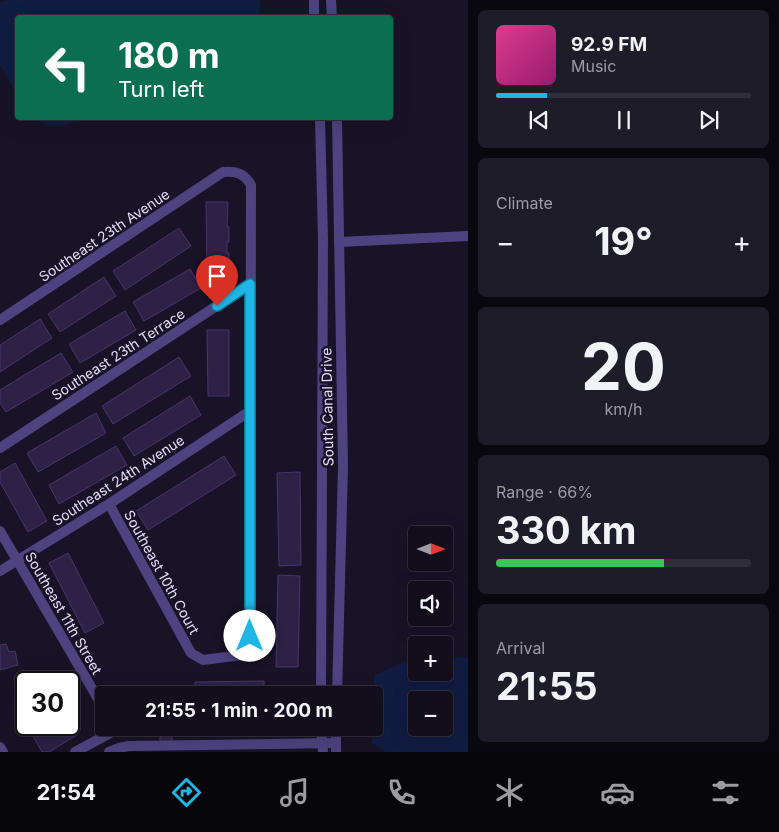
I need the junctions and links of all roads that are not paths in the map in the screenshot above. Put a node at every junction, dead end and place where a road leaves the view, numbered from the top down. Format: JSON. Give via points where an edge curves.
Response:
{"nodes":[{"id":1,"x":314,"y":0,"type":"edge"},
{"id":2,"x":332,"y":0,"type":"edge"},
{"id":3,"x":314,"y":15,"type":"edge"},
{"id":4,"x":332,"y":15,"type":"edge"},
{"id":5,"x":320,"y":120,"type":"edge"},
{"id":6,"x":337,"y":120,"type":"edge"},
{"id":7,"x":468,"y":236,"type":"edge"},
{"id":8,"x":338,"y":242,"type":"junction"},
{"id":9,"x":250,"y":284,"type":"junction"},
{"id":10,"x":0,"y":320,"type":"edge"},
{"id":11,"x":250,"y":411,"type":"junction"},
{"id":12,"x":0,"y":448,"type":"edge"},
{"id":13,"x":109,"y":504,"type":"junction"},
{"id":14,"x":0,"y":531,"type":"edge"},
{"id":15,"x":17,"y":560,"type":"junction"},
{"id":16,"x":0,"y":571,"type":"edge"},
{"id":17,"x":321,"y":686,"type":"edge"},
{"id":18,"x":337,"y":686,"type":"edge"},
{"id":19,"x":95,"y":694,"type":"edge"},
{"id":20,"x":103,"y":736,"type":"edge"},
{"id":21,"x":116,"y":736,"type":"edge"},
{"id":22,"x":0,"y":747,"type":"edge"},
{"id":23,"x":336,"y":747,"type":"edge"},
{"id":24,"x":119,"y":748,"type":"junction"},
{"id":25,"x":323,"y":748,"type":"edge"},
{"id":26,"x":3,"y":752,"type":"edge"},
{"id":27,"x":75,"y":752,"type":"edge"},
{"id":28,"x":109,"y":752,"type":"edge"}],
"edges":[{"from":1,"to":3,"type":"street"},
{"from":2,"to":4,"type":"street"},
{"from":5,"to":17,"type":"street","name":"South Canal Drive","via":[[323,240]]},
{"from":6,"to":8,"type":"street","name":"South Canal Drive"},
{"from":7,"to":8,"type":"street"},
{"from":8,"to":18,"type":"street","name":"South Canal Drive","via":[[342,466]]},
{"from":9,"to":10,"type":"street","name":"Southeast 23th Avenue","via":[[251,185],[247,178],[235,171],[223,172]]},
{"from":9,"to":11,"type":"street"},
{"from":9,"to":12,"type":"street","name":"Southeast 23th Terrace"},
{"from":11,"to":13,"type":"street","name":"Southeast 24th Avenue"},
{"from":11,"to":13,"type":"street","name":"Southeast 10th Court","via":[[250,654],[203,660],[191,653]]},
{"from":13,"to":15,"type":"street","name":"Southeast 24th Avenue"},
{"from":14,"to":15,"type":"street","name":"Southeast 11th Street"},
{"from":15,"to":16,"type":"street","name":"Southeast 24th Avenue"},
{"from":15,"to":19,"type":"street","name":"Southeast 11th Street"},
{"from":20,"to":27,"type":"street"},
{"from":21,"to":24,"type":"street"},
{"from":22,"to":26,"type":"street"},
{"from":23,"to":25,"type":"street"},
{"from":24,"to":25,"type":"street"},
{"from":24,"to":28,"type":"street"}]}
